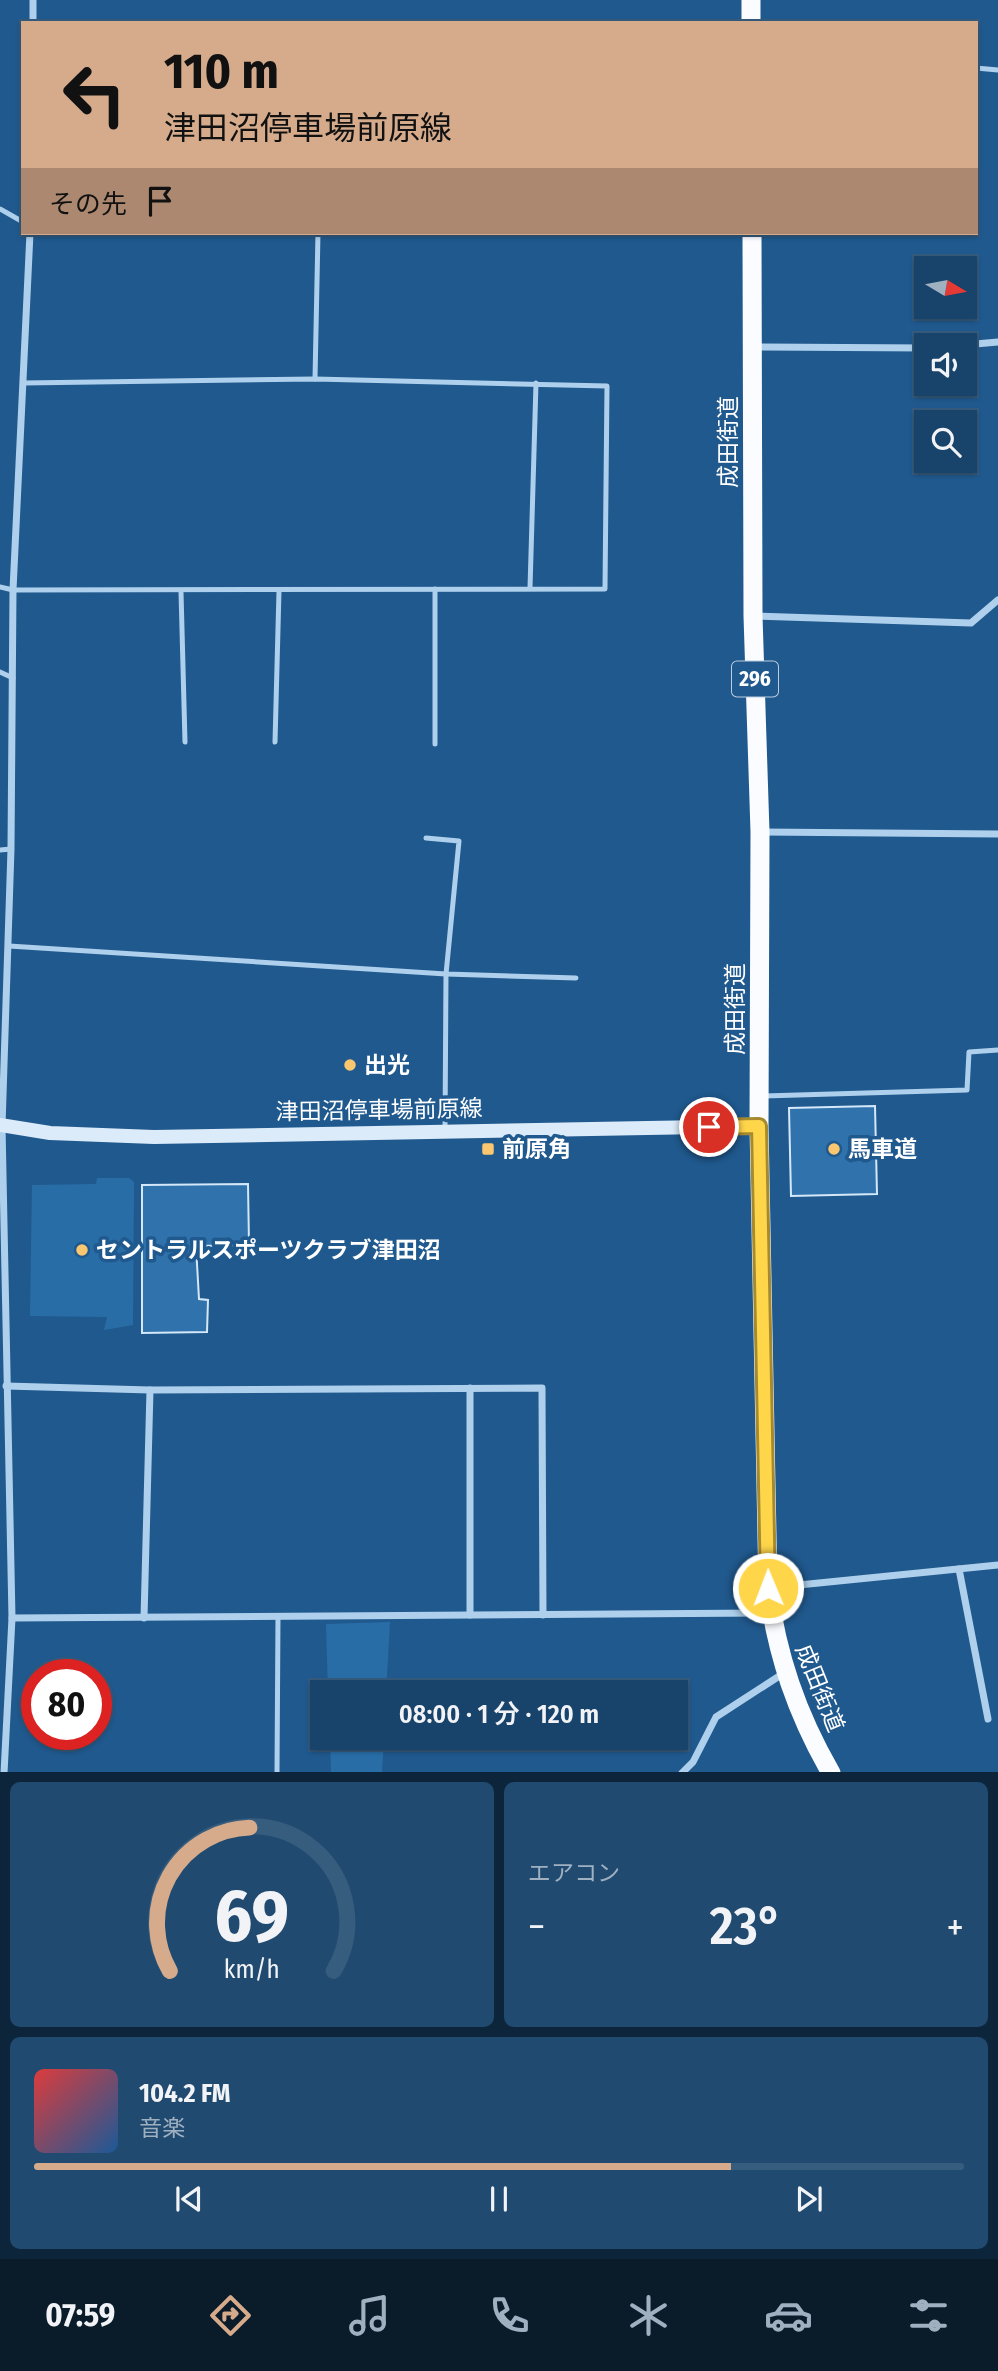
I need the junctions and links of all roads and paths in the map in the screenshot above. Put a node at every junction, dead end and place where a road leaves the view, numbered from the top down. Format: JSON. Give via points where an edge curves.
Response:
{"nodes":[{"id":1,"x":33,"y":0,"type":"edge"},
{"id":2,"x":751,"y":0,"type":"edge"},
{"id":3,"x":33,"y":21,"type":"edge"},
{"id":4,"x":751,"y":21,"type":"edge"},
{"id":5,"x":978,"y":68,"type":"edge"},
{"id":6,"x":998,"y":70,"type":"edge"},
{"id":7,"x":0,"y":209,"type":"edge"},
{"id":8,"x":21,"y":221,"type":"edge"},
{"id":9,"x":30,"y":235,"type":"edge"},
{"id":10,"x":318,"y":235,"type":"edge"},
{"id":11,"x":752,"y":235,"type":"edge"},
{"id":12,"x":998,"y":342,"type":"edge"},
{"id":13,"x":977,"y":344,"type":"edge"},
{"id":14,"x":752,"y":347,"type":"junction"},
{"id":15,"x":914,"y":348,"type":"edge"},
{"id":16,"x":315,"y":379,"type":"junction"},
{"id":17,"x":23,"y":383,"type":"junction"},
{"id":18,"x":536,"y":383,"type":"junction"},
{"id":19,"x":0,"y":587,"type":"edge"},
{"id":20,"x":530,"y":588,"type":"junction"},
{"id":21,"x":435,"y":589,"type":"junction"},
{"id":22,"x":13,"y":590,"type":"junction"},
{"id":23,"x":279,"y":591,"type":"junction"},
{"id":24,"x":181,"y":592,"type":"junction"},
{"id":25,"x":998,"y":600,"type":"edge"},
{"id":26,"x":753,"y":615,"type":"junction"},
{"id":27,"x":0,"y":672,"type":"edge"},
{"id":28,"x":13,"y":679,"type":"junction"},
{"id":29,"x":185,"y":742,"type":"dead end"},
{"id":30,"x":275,"y":742,"type":"dead end"},
{"id":31,"x":435,"y":744,"type":"dead end"},
{"id":32,"x":760,"y":832,"type":"junction"},
{"id":33,"x":998,"y":835,"type":"edge"},
{"id":34,"x":426,"y":838,"type":"dead end"},
{"id":35,"x":11,"y":849,"type":"junction"},
{"id":36,"x":0,"y":850,"type":"edge"},
{"id":37,"x":9,"y":946,"type":"junction"},
{"id":38,"x":446,"y":974,"type":"junction"},
{"id":39,"x":576,"y":978,"type":"dead end"},
{"id":40,"x":998,"y":1050,"type":"edge"},
{"id":41,"x":759,"y":1096,"type":"junction"},
{"id":42,"x":1,"y":1126,"type":"edge"},
{"id":43,"x":759,"y":1126,"type":"junction"},
{"id":44,"x":445,"y":1132,"type":"junction"},
{"id":45,"x":6,"y":1386,"type":"junction"},
{"id":46,"x":470,"y":1388,"type":"junction"},
{"id":47,"x":150,"y":1390,"type":"junction"},
{"id":48,"x":998,"y":1565,"type":"edge"},
{"id":49,"x":959,"y":1569,"type":"junction"},
{"id":50,"x":768,"y":1588,"type":"junction"},
{"id":51,"x":771,"y":1613,"type":"junction"},
{"id":52,"x":470,"y":1615,"type":"junction"},
{"id":53,"x":543,"y":1615,"type":"junction"},
{"id":54,"x":278,"y":1616,"type":"junction"},
{"id":55,"x":12,"y":1618,"type":"junction"},
{"id":56,"x":144,"y":1618,"type":"junction"},
{"id":57,"x":785,"y":1673,"type":"junction"},
{"id":58,"x":988,"y":1719,"type":"dead end"},
{"id":59,"x":4,"y":1772,"type":"edge"},
{"id":60,"x":277,"y":1772,"type":"edge"},
{"id":61,"x":683,"y":1772,"type":"edge"},
{"id":62,"x":830,"y":1772,"type":"edge"}],
"edges":[{"from":1,"to":3,"type":"street"},
{"from":2,"to":4,"type":"highway"},
{"from":5,"to":6,"type":"lane"},
{"from":7,"to":8,"type":"lane"},
{"from":9,"to":17,"type":"street"},
{"from":10,"to":16,"type":"lane"},
{"from":11,"to":14,"type":"highway","name":"成田街道","number":"296"},
{"from":12,"to":13,"type":"street"},
{"from":14,"to":15,"type":"street"},
{"from":14,"to":26,"type":"highway","name":"成田街道","number":"296"},
{"from":16,"to":17,"type":"lane"},
{"from":16,"to":18,"type":"lane"},
{"from":17,"to":22,"type":"street"},
{"from":18,"to":20,"type":"lane"},
{"from":18,"to":20,"type":"lane","via":[[607,386],[605,589]]},
{"from":19,"to":22,"type":"lane"},
{"from":20,"to":21,"type":"lane"},
{"from":21,"to":23,"type":"lane"},
{"from":21,"to":31,"type":"lane"},
{"from":22,"to":24,"type":"lane"},
{"from":22,"to":28,"type":"street"},
{"from":23,"to":24,"type":"lane"},
{"from":23,"to":30,"type":"lane"},
{"from":24,"to":29,"type":"lane"},
{"from":25,"to":26,"type":"street","via":[[971,623]]},
{"from":26,"to":32,"type":"highway","name":"成田街道","number":"296"},
{"from":27,"to":28,"type":"lane"},
{"from":28,"to":35,"type":"street"},
{"from":32,"to":33,"type":"street"},
{"from":32,"to":41,"type":"highway","name":"成田街道","number":"296"},
{"from":34,"to":38,"type":"lane","via":[[459,841]]},
{"from":35,"to":36,"type":"lane"},
{"from":35,"to":37,"type":"street"},
{"from":37,"to":38,"type":"lane"},
{"from":37,"to":42,"type":"street"},
{"from":38,"to":39,"type":"lane"},
{"from":38,"to":44,"type":"lane"},
{"from":40,"to":41,"type":"lane","via":[[969,1052],[967,1090]]},
{"from":41,"to":43,"type":"highway","name":"成田街道","number":"296"},
{"from":42,"to":44,"type":"main road","name":"津田沼停車場前原線","via":[[154,1137]]},
{"from":42,"to":45,"type":"street"},
{"from":43,"to":44,"type":"main road","name":"津田沼停車場前原線"},
{"from":43,"to":50,"type":"highway","name":"成田街道","number":"296"},
{"from":45,"to":47,"type":"street"},
{"from":45,"to":55,"type":"street"},
{"from":46,"to":47,"type":"street"},
{"from":46,"to":52,"type":"street"},
{"from":46,"to":53,"type":"street","via":[[542,1388]]},
{"from":47,"to":56,"type":"street"},
{"from":48,"to":49,"type":"street"},
{"from":49,"to":50,"type":"street"},
{"from":49,"to":58,"type":"street"},
{"from":50,"to":51,"type":"highway","name":"成田街道","number":"296"},
{"from":51,"to":53,"type":"street"},
{"from":51,"to":57,"type":"highway","name":"成田街道","number":"296"},
{"from":52,"to":53,"type":"street"},
{"from":52,"to":54,"type":"street"},
{"from":54,"to":56,"type":"street"},
{"from":54,"to":60,"type":"lane"},
{"from":55,"to":56,"type":"street"},
{"from":55,"to":59,"type":"street"},
{"from":57,"to":61,"type":"street","via":[[716,1717]]},
{"from":57,"to":62,"type":"highway","name":"成田街道","number":"296","via":[[796,1707]]}]}
